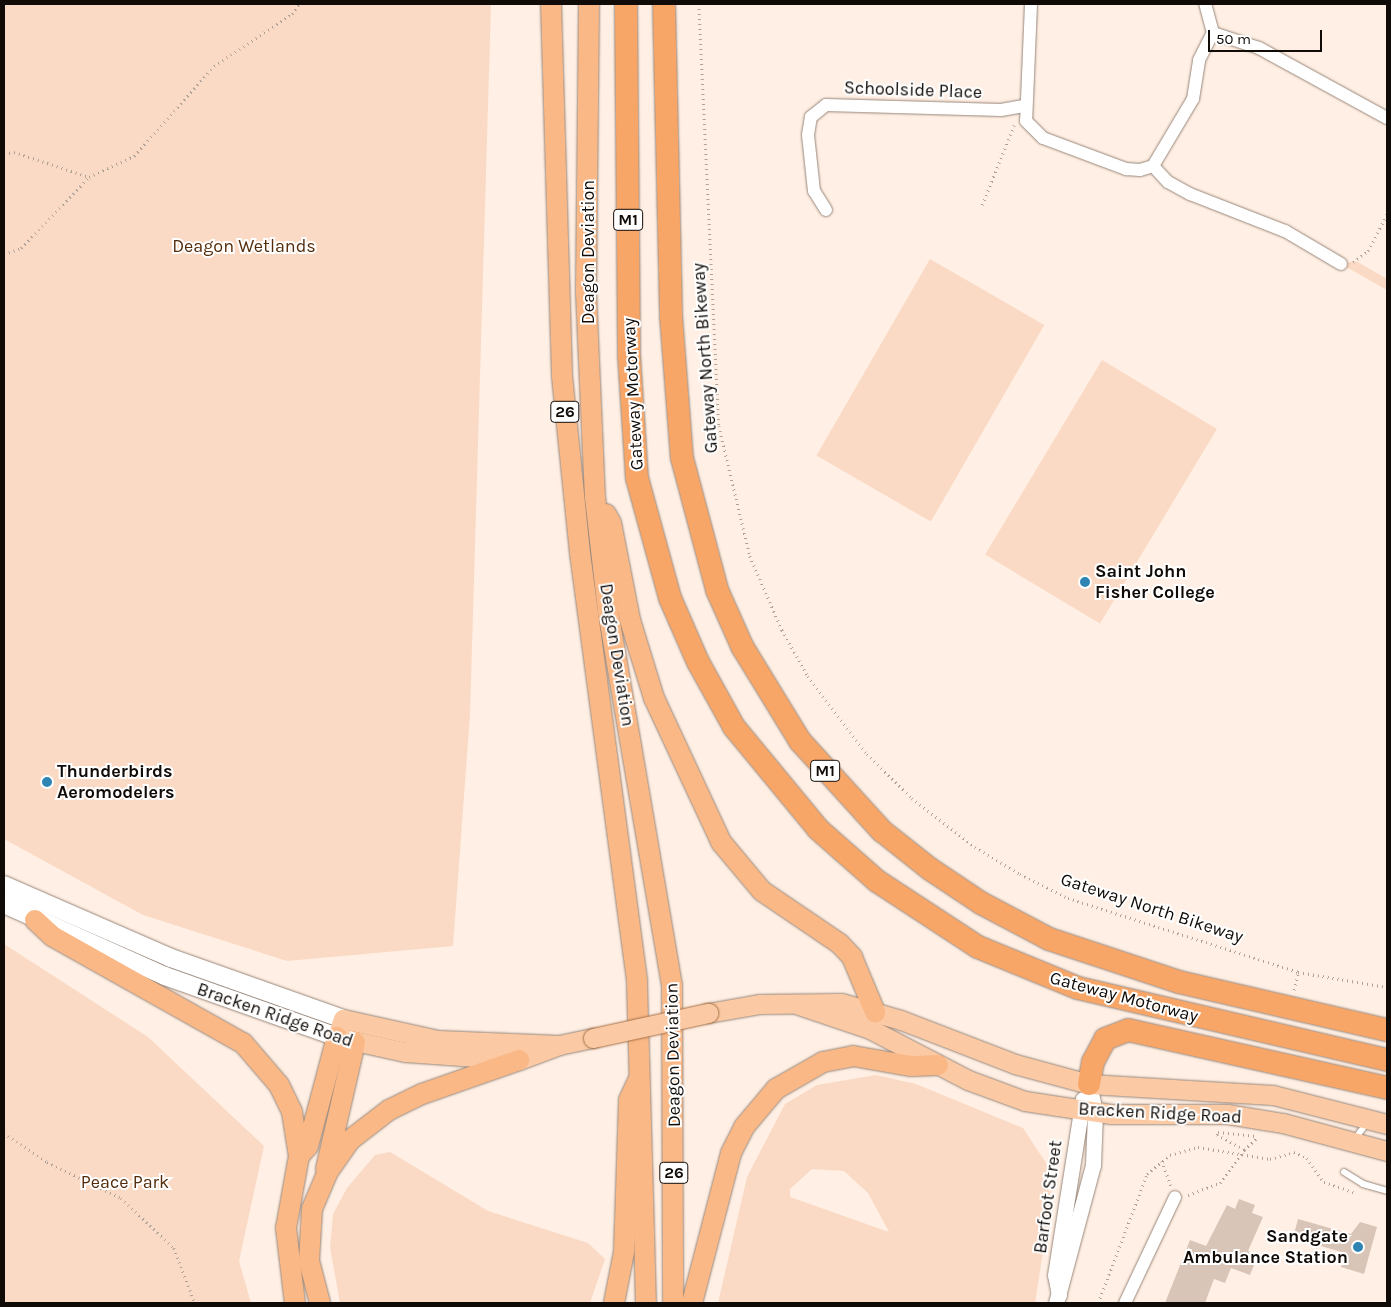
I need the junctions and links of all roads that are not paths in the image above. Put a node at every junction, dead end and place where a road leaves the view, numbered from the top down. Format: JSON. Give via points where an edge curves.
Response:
{"nodes":[{"id":1,"x":551,"y":4,"type":"edge"},
{"id":2,"x":589,"y":4,"type":"edge"},
{"id":3,"x":626,"y":4,"type":"edge"},
{"id":4,"x":664,"y":4,"type":"edge"},
{"id":5,"x":1031,"y":4,"type":"edge"},
{"id":6,"x":1205,"y":4,"type":"edge"},
{"id":7,"x":1213,"y":34,"type":"junction"},
{"id":8,"x":1024,"y":106,"type":"junction"},
{"id":9,"x":1387,"y":118,"type":"edge"},
{"id":10,"x":1153,"y":166,"type":"junction"},
{"id":11,"x":826,"y":210,"type":"dead end"},
{"id":12,"x":1340,"y":264,"type":"road end"},
{"id":13,"x":595,"y":497,"type":"junction"},
{"id":14,"x":4,"y":885,"type":"edge"},
{"id":15,"x":4,"y":904,"type":"edge"},
{"id":16,"x":35,"y":920,"type":"junction"},
{"id":17,"x":799,"y":1005,"type":"junction"},
{"id":18,"x":875,"y":1012,"type":"junction"},
{"id":19,"x":349,"y":1030,"type":"junction"},
{"id":20,"x":1387,"y":1030,"type":"edge"},
{"id":21,"x":558,"y":1045,"type":"junction"},
{"id":22,"x":519,"y":1060,"type":"junction"},
{"id":23,"x":1387,"y":1060,"type":"edge"},
{"id":24,"x":938,"y":1065,"type":"junction"},
{"id":25,"x":641,"y":1074,"type":"junction"},
{"id":26,"x":1089,"y":1084,"type":"junction"},
{"id":27,"x":1387,"y":1088,"type":"edge"},
{"id":28,"x":1086,"y":1111,"type":"junction"},
{"id":29,"x":1379,"y":1122,"type":"edge"},
{"id":30,"x":1353,"y":1141,"type":"junction"},
{"id":31,"x":1387,"y":1151,"type":"edge"},
{"id":32,"x":299,"y":1156,"type":"junction"},
{"id":33,"x":1344,"y":1172,"type":"dead end"},
{"id":34,"x":327,"y":1173,"type":"junction"},
{"id":35,"x":1387,"y":1191,"type":"edge"},
{"id":36,"x":1175,"y":1197,"type":"road end"},
{"id":37,"x":1058,"y":1299,"type":"edge"},
{"id":38,"x":295,"y":1303,"type":"edge"},
{"id":39,"x":320,"y":1303,"type":"edge"},
{"id":40,"x":614,"y":1303,"type":"edge"},
{"id":41,"x":646,"y":1303,"type":"edge"},
{"id":42,"x":673,"y":1303,"type":"edge"},
{"id":43,"x":692,"y":1303,"type":"edge"},
{"id":44,"x":1125,"y":1303,"type":"edge"}],
"edges":[{"from":1,"to":25,"type":"highway","name":"Deagon Deviation","number":"26","via":[[557,281],[567,432],[637,982]]},
{"from":2,"to":13,"type":"highway","name":"Deagon Deviation","number":"26","via":[[586,292]]},
{"from":3,"to":23,"type":"highway","name":"Gateway Motorway","number":"M1","via":[[632,436],[646,525],[670,598],[698,662],[734,727],[771,777],[818,829],[877,881],[978,946],[1078,988]]},
{"from":4,"to":20,"type":"highway","name":"Gateway Motorway","number":"M1","via":[[671,316],[682,458],[717,590],[742,648],[800,741],[882,831],[981,904],[1049,939],[1179,982]]},
{"from":5,"to":8,"type":"street"},
{"from":6,"to":7,"type":"street"},
{"from":7,"to":9,"type":"street","via":[[1260,48]]},
{"from":7,"to":10,"type":"street","via":[[1200,60],[1193,99]]},
{"from":8,"to":10,"type":"street","via":[[1026,121],[1043,138],[1126,169]]},
{"from":8,"to":11,"type":"street","name":"Schoolside Place","via":[[1001,110],[826,105],[811,117],[808,135],[814,190]]},
{"from":10,"to":12,"type":"street","via":[[1168,182],[1190,194],[1285,231]]},
{"from":13,"to":18,"type":"highway","via":[[611,523],[630,620],[654,698],[721,842],[762,891],[840,944],[852,957]]},
{"from":13,"to":42,"type":"highway","name":"Deagon Deviation","number":"26","via":[[608,611],[672,985]]},
{"from":14,"to":19,"type":"main road","name":"Bracken Ridge Road"},
{"from":15,"to":16,"type":"main road","name":"Bracken Ridge Road"},
{"from":16,"to":19,"type":"main road","name":"Bracken Ridge Road","via":[[230,1002]]},
{"from":16,"to":32,"type":"highway","via":[[52,936],[254,1053],[286,1098]]},
{"from":17,"to":18,"type":"main road","name":"Bracken Ridge Road","via":[[821,1001]]},
{"from":17,"to":21,"type":"main road","name":"Bracken Ridge Road","bridge":true,"via":[[760,1004]]},
{"from":17,"to":24,"type":"main road","name":"Bracken Ridge Road","via":[[870,1029]]},
{"from":18,"to":26,"type":"main road","name":"Bracken Ridge Road","via":[[1015,1064]]},
{"from":19,"to":21,"type":"main road","name":"Bracken Ridge Road","via":[[438,1040]]},
{"from":19,"to":22,"type":"main road","name":"Bracken Ridge Road","via":[[413,1053]]},
{"from":19,"to":32,"type":"highway","via":[[308,1146]]},
{"from":19,"to":34,"type":"highway","via":[[325,1160]]},
{"from":21,"to":22,"type":"main road","name":"Bracken Ridge Road"},
{"from":22,"to":34,"type":"highway","via":[[388,1110],[350,1140]]},
{"from":24,"to":28,"type":"main road","name":"Bracken Ridge Road","via":[[998,1092]]},
{"from":24,"to":43,"type":"highway","via":[[911,1066],[853,1056],[823,1062],[776,1089],[744,1127],[731,1153]]},
{"from":25,"to":40,"type":"highway","via":[[628,1100],[624,1252]]},
{"from":25,"to":41,"type":"highway","name":"Deagon Deviation","number":"26"},
{"from":26,"to":27,"type":"highway","via":[[1092,1062],[1105,1039],[1128,1030]]},
{"from":26,"to":28,"type":"street","name":"Barfoot Street"},
{"from":26,"to":29,"type":"main road","name":"Bracken Ridge Road","via":[[1243,1091]]},
{"from":28,"to":30,"type":"main road","name":"Bracken Ridge Road","via":[[1226,1114]]},
{"from":28,"to":37,"type":"street","name":"Barfoot Street","via":[[1055,1275]]},
{"from":29,"to":30,"type":"lane"},
{"from":30,"to":31,"type":"main road","name":"Bracken Ridge Road"},
{"from":32,"to":38,"type":"highway","via":[[286,1228]]},
{"from":33,"to":35,"type":"lane","via":[[1363,1184]]},
{"from":34,"to":39,"type":"highway","via":[[312,1209],[308,1238]]},
{"from":36,"to":44,"type":"street"}]}
